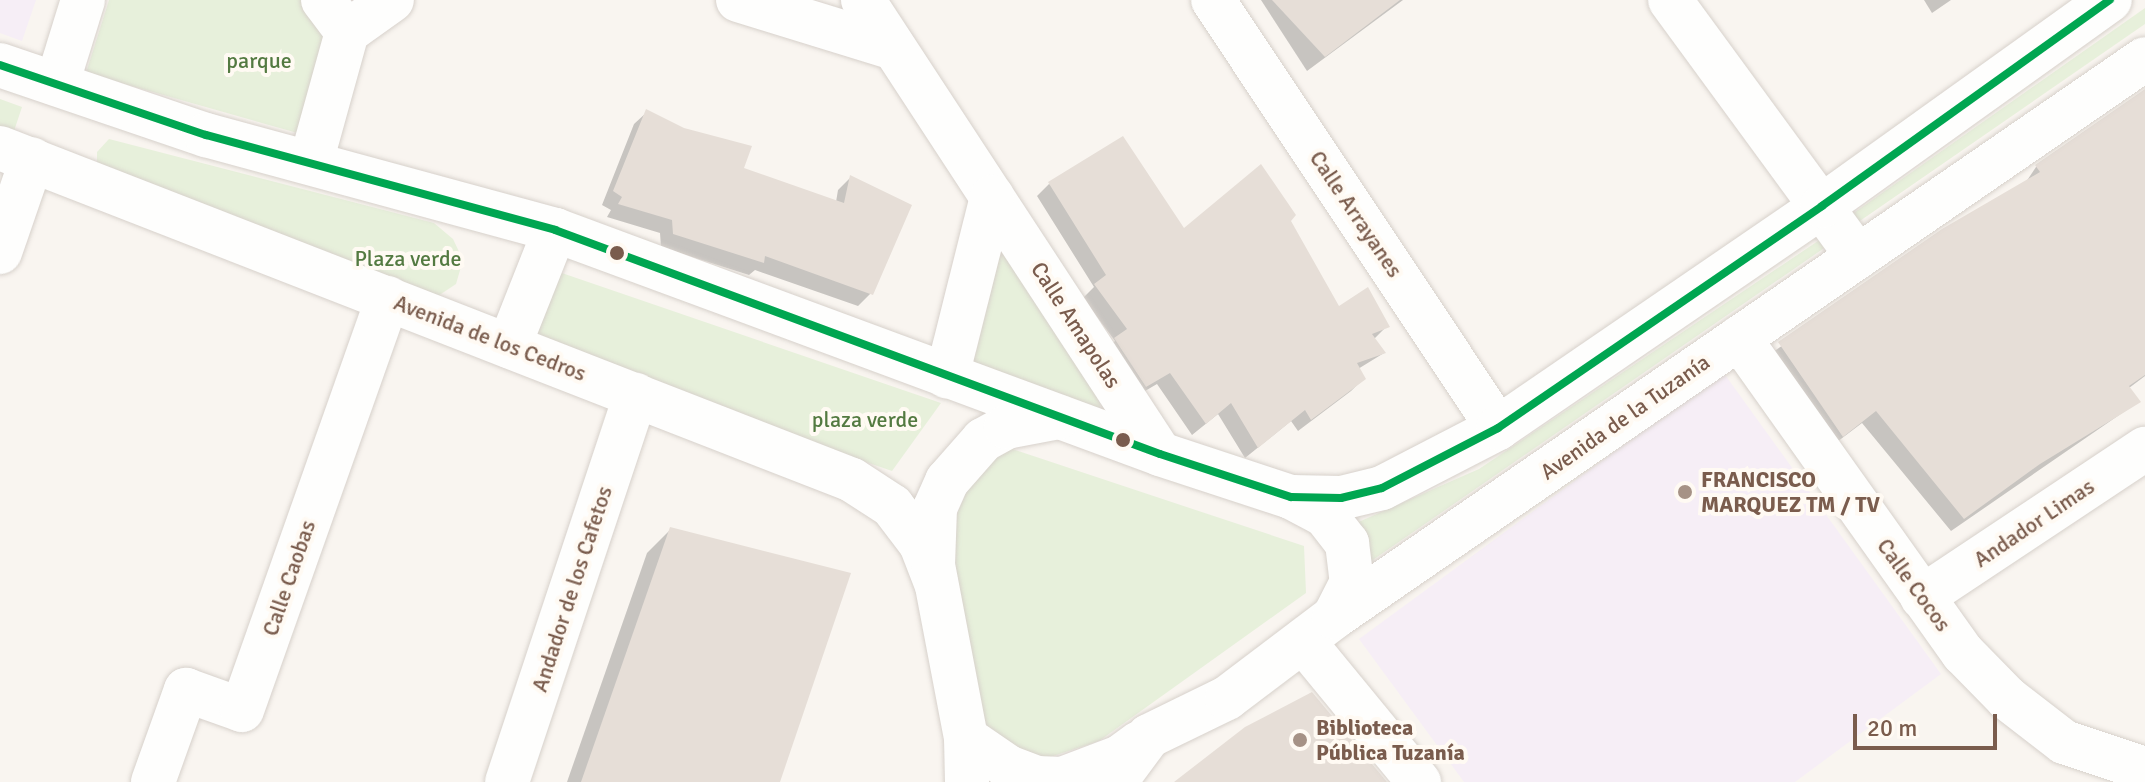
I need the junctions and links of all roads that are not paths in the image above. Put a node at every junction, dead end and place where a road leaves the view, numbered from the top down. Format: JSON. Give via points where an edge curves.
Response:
{"nodes":[{"id":1,"x":83,"y":0,"type":"edge"},
{"id":2,"x":392,"y":0,"type":"edge"},
{"id":3,"x":738,"y":0,"type":"edge"},
{"id":4,"x":863,"y":0,"type":"edge"},
{"id":5,"x":1213,"y":0,"type":"edge"},
{"id":6,"x":1670,"y":0,"type":"edge"},
{"id":7,"x":2110,"y":0,"type":"edge"},
{"id":8,"x":335,"y":16,"type":"edge"},
{"id":9,"x":894,"y":48,"type":"junction"},
{"id":10,"x":2145,"y":59,"type":"edge"},
{"id":11,"x":0,"y":65,"type":"edge"},
{"id":12,"x":57,"y":84,"type":"junction"},
{"id":13,"x":16,"y":153,"type":"edge"},
{"id":14,"x":311,"y":162,"type":"junction"},
{"id":15,"x":992,"y":197,"type":"junction"},
{"id":16,"x":1822,"y":206,"type":"junction"},
{"id":17,"x":555,"y":230,"type":"junction"},
{"id":18,"x":0,"y":252,"type":"edge"},
{"id":19,"x":1858,"y":257,"type":"junction"},
{"id":20,"x":388,"y":298,"type":"junction"},
{"id":21,"x":1739,"y":338,"type":"junction"},
{"id":22,"x":509,"y":346,"type":"junction"},
{"id":23,"x":947,"y":376,"type":"junction"},
{"id":24,"x":636,"y":395,"type":"junction"},
{"id":25,"x":1059,"y":417,"type":"junction"},
{"id":26,"x":1498,"y":428,"type":"junction"},
{"id":27,"x":2145,"y":449,"type":"edge"},
{"id":28,"x":1160,"y":454,"type":"junction"},
{"id":29,"x":1291,"y":497,"type":"junction"},
{"id":30,"x":936,"y":583,"type":"junction"},
{"id":31,"x":1922,"y":597,"type":"junction"},
{"id":32,"x":1318,"y":629,"type":"junction"},
{"id":33,"x":1149,"y":736,"type":"junction"},
{"id":34,"x":966,"y":738,"type":"junction"},
{"id":35,"x":2145,"y":769,"type":"edge"},
{"id":36,"x":153,"y":782,"type":"edge"},
{"id":37,"x":507,"y":782,"type":"edge"},
{"id":38,"x":967,"y":782,"type":"edge"},
{"id":39,"x":1115,"y":782,"type":"edge"},
{"id":40,"x":1419,"y":782,"type":"edge"}],
"edges":[{"from":1,"to":12,"type":"street"},
{"from":2,"to":8,"type":"street"},
{"from":3,"to":9,"type":"street"},
{"from":4,"to":9,"type":"street","name":"Calle Amapolas"},
{"from":5,"to":26,"type":"street","name":"Calle Arrayanes"},
{"from":6,"to":16,"type":"street"},
{"from":7,"to":16,"type":"street"},
{"from":8,"to":14,"type":"street"},
{"from":9,"to":15,"type":"street","name":"Calle Amapolas"},
{"from":10,"to":19,"type":"street","name":"Avenida de la Tuzanía"},
{"from":11,"to":12,"type":"street"},
{"from":12,"to":14,"type":"street","via":[[206,135]]},
{"from":13,"to":18,"type":"street"},
{"from":13,"to":20,"type":"street","name":"Avenida de los Cedros"},
{"from":14,"to":17,"type":"street"},
{"from":15,"to":23,"type":"street"},
{"from":15,"to":28,"type":"street","name":"Calle Amapolas"},
{"from":16,"to":19,"type":"street"},
{"from":16,"to":26,"type":"street"},
{"from":17,"to":22,"type":"street"},
{"from":17,"to":23,"type":"street"},
{"from":19,"to":21,"type":"street","name":"Avenida de la Tuzanía"},
{"from":20,"to":22,"type":"street","name":"Avenida de los Cedros"},
{"from":20,"to":36,"type":"street","name":"Calle Caobas","via":[[242,710],[186,690]]},
{"from":21,"to":31,"type":"street","name":"Calle Cocos"},
{"from":21,"to":32,"type":"street","name":"Avenida de la Tuzanía"},
{"from":22,"to":24,"type":"street","name":"Avenida de los Cedros"},
{"from":23,"to":25,"type":"street"},
{"from":24,"to":30,"type":"street","name":"Avenida de los Cedros","via":[[862,486],[892,506],[921,544]]},
{"from":24,"to":37,"type":"street","name":"Andador de los Cafetos"},
{"from":25,"to":28,"type":"street"},
{"from":25,"to":30,"type":"street","via":[[1006,427],[963,458],[935,508],[931,536]]},
{"from":26,"to":29,"type":"street","via":[[1382,488],[1341,498]]},
{"from":27,"to":31,"type":"street","name":"Andador Limas"},
{"from":28,"to":29,"type":"street"},
{"from":29,"to":32,"type":"street","via":[[1325,515],[1347,543],[1352,582]]},
{"from":30,"to":34,"type":"street"},
{"from":31,"to":35,"type":"street","name":"Calle Cocos","via":[[1996,686],[2064,742]]},
{"from":32,"to":33,"type":"street","name":"Avenida de la Tuzanía","via":[[1227,698]]},
{"from":32,"to":40,"type":"street"},
{"from":33,"to":34,"type":"street","via":[[1120,757],[1062,779],[1037,778],[1008,767]]},
{"from":33,"to":39,"type":"street","name":"Avenida de la Tuzanía"},
{"from":34,"to":38,"type":"street"}]}
